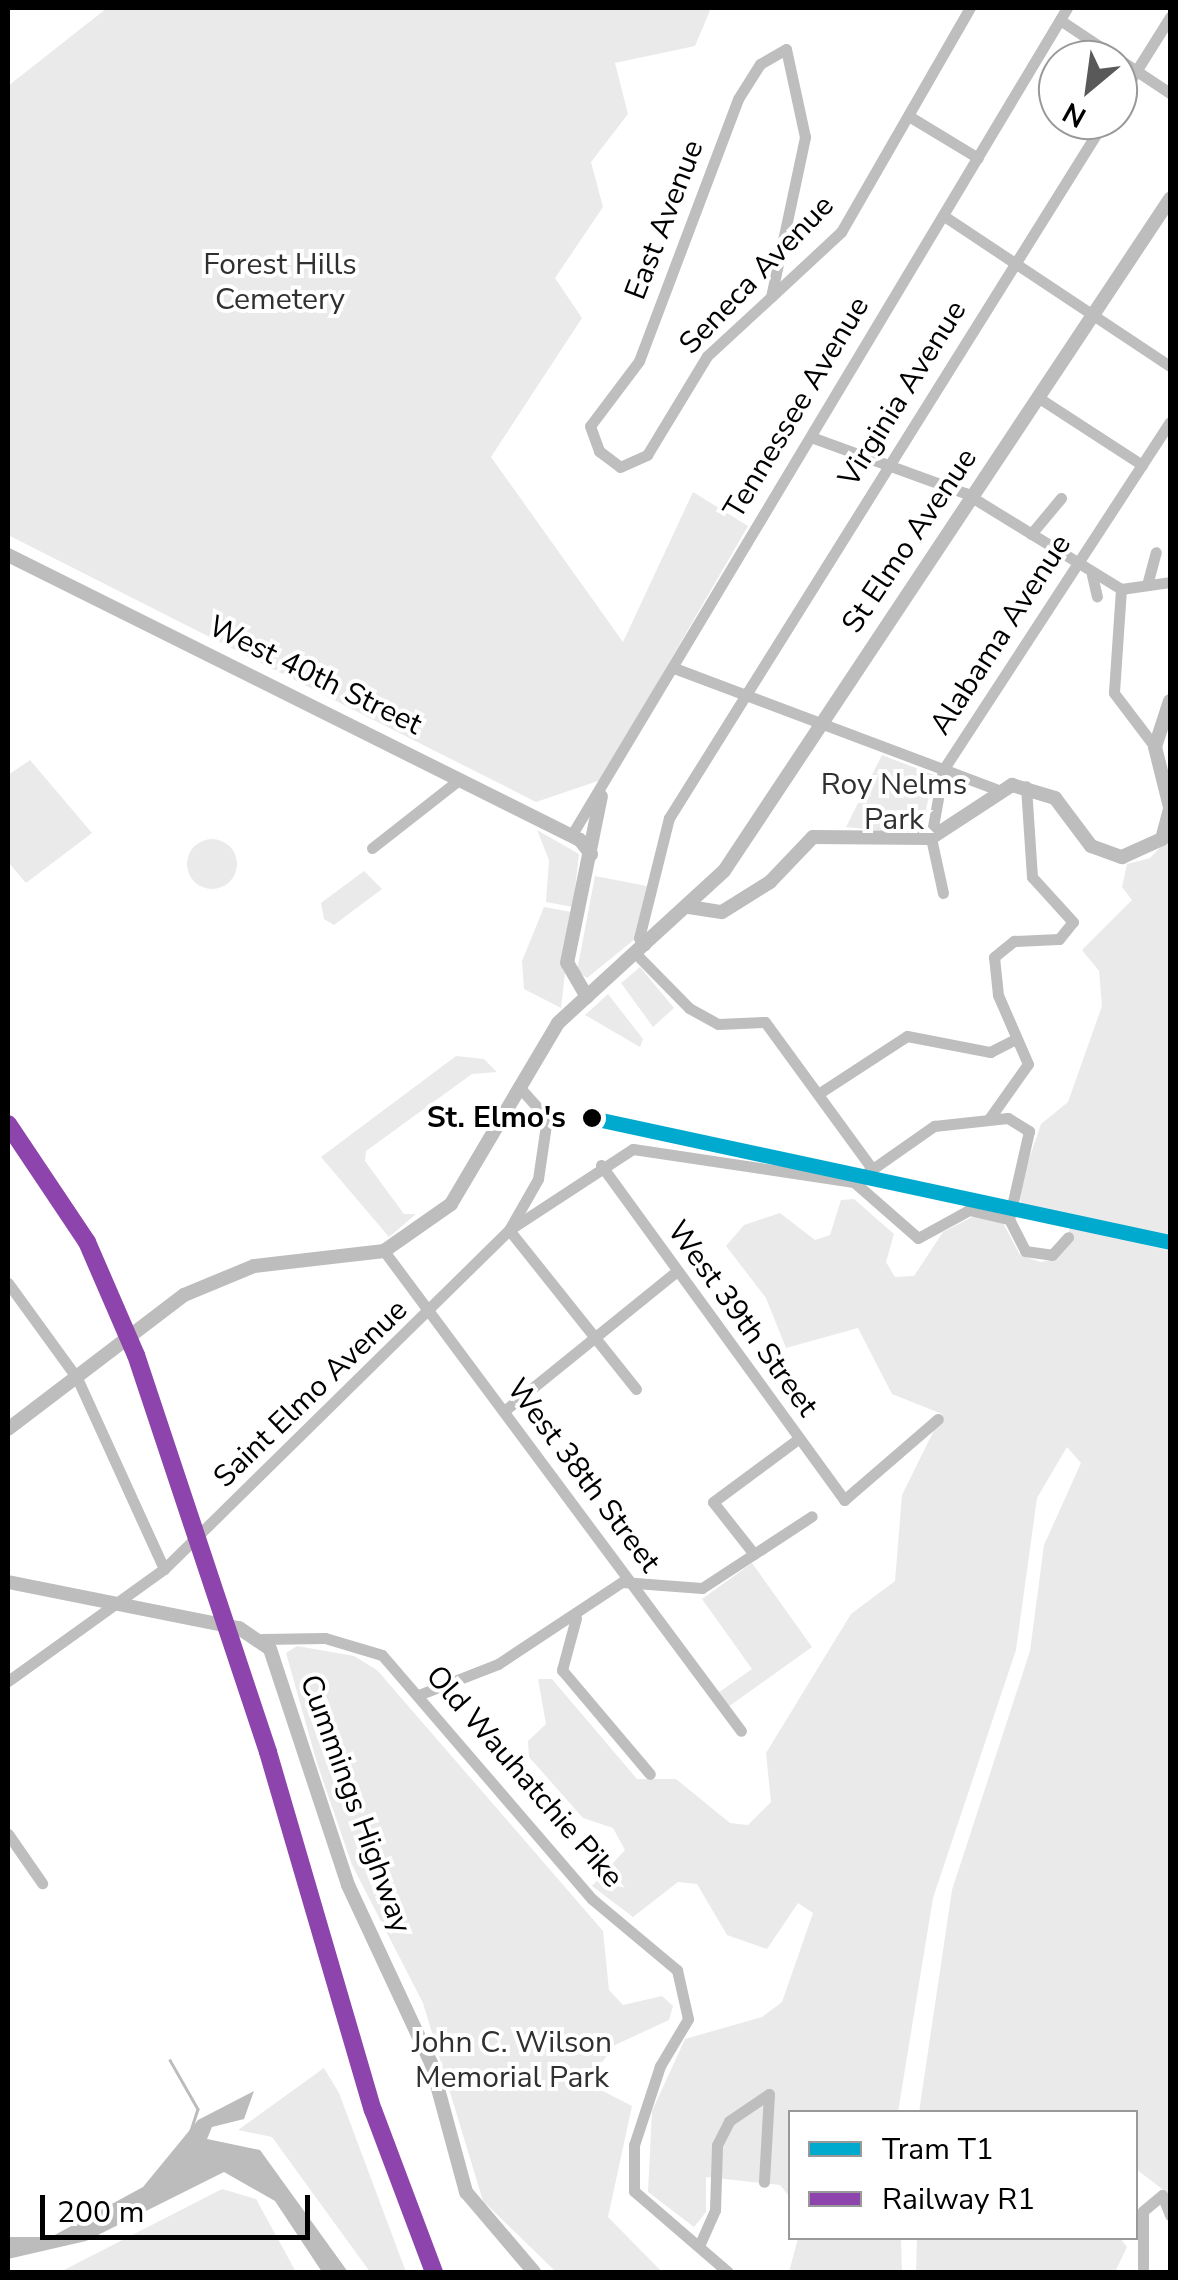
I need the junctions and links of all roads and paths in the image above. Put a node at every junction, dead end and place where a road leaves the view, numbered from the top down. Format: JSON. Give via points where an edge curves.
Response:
{"nodes":[{"id":1,"x":970,"y":8,"type":"edge"},
{"id":2,"x":1067,"y":8,"type":"edge"},
{"id":3,"x":1170,"y":17,"type":"edge"},
{"id":4,"x":1060,"y":20,"type":"junction"},
{"id":5,"x":1090,"y":40,"type":"edge"},
{"id":6,"x":1138,"y":67,"type":"edge"},
{"id":7,"x":1138,"y":71,"type":"edge"},
{"id":8,"x":1170,"y":94,"type":"edge"},
{"id":9,"x":912,"y":118,"type":"junction"},
{"id":10,"x":1092,"y":140,"type":"edge"},
{"id":11,"x":978,"y":158,"type":"junction"},
{"id":12,"x":1170,"y":199,"type":"edge"},
{"id":13,"x":944,"y":216,"type":"junction"},
{"id":14,"x":1015,"y":264,"type":"junction"},
{"id":15,"x":771,"y":297,"type":"junction"},
{"id":16,"x":1093,"y":316,"type":"junction"},
{"id":17,"x":1170,"y":366,"type":"edge"},
{"id":18,"x":1039,"y":398,"type":"junction"},
{"id":19,"x":1170,"y":422,"type":"edge"},
{"id":20,"x":811,"y":438,"type":"junction"},
{"id":21,"x":888,"y":464,"type":"junction"},
{"id":22,"x":1142,"y":465,"type":"junction"},
{"id":23,"x":633,"y":468,"type":"joint"},
{"id":24,"x":973,"y":497,"type":"junction"},
{"id":25,"x":1061,"y":498,"type":"dead end"},
{"id":26,"x":1031,"y":534,"type":"junction"},
{"id":27,"x":1156,"y":552,"type":"dead end"},
{"id":28,"x":8,"y":555,"type":"edge"},
{"id":29,"x":1076,"y":565,"type":"junction"},
{"id":30,"x":1092,"y":575,"type":"junction"},
{"id":31,"x":1170,"y":582,"type":"edge"},
{"id":32,"x":1147,"y":585,"type":"junction"},
{"id":33,"x":1121,"y":589,"type":"junction"},
{"id":34,"x":1097,"y":596,"type":"dead end"},
{"id":35,"x":674,"y":668,"type":"junction"},
{"id":36,"x":741,"y":694,"type":"junction"},
{"id":37,"x":1170,"y":701,"type":"edge"},
{"id":38,"x":822,"y":723,"type":"junction"},
{"id":39,"x":1154,"y":747,"type":"junction"},
{"id":40,"x":943,"y":770,"type":"junction"},
{"id":41,"x":460,"y":779,"type":"junction"},
{"id":42,"x":1026,"y":786,"type":"junction"},
{"id":43,"x":996,"y":789,"type":"junction"},
{"id":44,"x":601,"y":796,"type":"junction"},
{"id":45,"x":1170,"y":809,"type":"edge"},
{"id":46,"x":572,"y":836,"type":"junction"},
{"id":47,"x":931,"y":838,"type":"junction"},
{"id":48,"x":372,"y":848,"type":"dead end"},
{"id":49,"x":591,"y":854,"type":"junction"},
{"id":50,"x":943,"y":893,"type":"dead end"},
{"id":51,"x":690,"y":907,"type":"junction"},
{"id":52,"x":640,"y":949,"type":"junction"},
{"id":53,"x":587,"y":997,"type":"junction"},
{"id":54,"x":1016,"y":1039,"type":"junction"},
{"id":55,"x":521,"y":1088,"type":"junction"},
{"id":56,"x":818,"y":1094,"type":"junction"},
{"id":57,"x":989,"y":1119,"type":"junction"},
{"id":58,"x":601,"y":1165,"type":"junction"},
{"id":59,"x":872,"y":1169,"type":"junction"},
{"id":60,"x":854,"y":1182,"type":"junction"},
{"id":61,"x":1009,"y":1218,"type":"junction"},
{"id":62,"x":510,"y":1230,"type":"junction"},
{"id":63,"x":1068,"y":1237,"type":"dead end"},
{"id":64,"x":384,"y":1251,"type":"junction"},
{"id":65,"x":677,"y":1271,"type":"junction"},
{"id":66,"x":8,"y":1284,"type":"edge"},
{"id":67,"x":431,"y":1315,"type":"junction"},
{"id":68,"x":590,"y":1338,"type":"junction"},
{"id":69,"x":77,"y":1378,"type":"junction"},
{"id":70,"x":636,"y":1388,"type":"dead end"},
{"id":71,"x":504,"y":1411,"type":"junction"},
{"id":72,"x":938,"y":1419,"type":"dead end"},
{"id":73,"x":8,"y":1429,"type":"edge"},
{"id":74,"x":798,"y":1439,"type":"junction"},
{"id":75,"x":812,"y":1516,"type":"dead end"},
{"id":76,"x":754,"y":1554,"type":"junction"},
{"id":77,"x":164,"y":1569,"type":"junction"},
{"id":78,"x":8,"y":1582,"type":"edge"},
{"id":79,"x":632,"y":1584,"type":"junction"},
{"id":80,"x":116,"y":1604,"type":"junction"},
{"id":81,"x":576,"y":1618,"type":"junction"},
{"id":82,"x":262,"y":1639,"type":"junction"},
{"id":83,"x":8,"y":1681,"type":"edge"},
{"id":84,"x":421,"y":1694,"type":"junction"},
{"id":85,"x":741,"y":1731,"type":"dead end"},
{"id":86,"x":650,"y":1774,"type":"dead end"},
{"id":87,"x":8,"y":1834,"type":"edge"},
{"id":88,"x":42,"y":1883,"type":"dead end"},
{"id":89,"x":764,"y":2182,"type":"dead end"},
{"id":90,"x":1170,"y":2215,"type":"edge"},
{"id":91,"x":699,"y":2246,"type":"junction"},
{"id":92,"x":534,"y":2272,"type":"edge"},
{"id":93,"x":728,"y":2272,"type":"edge"},
{"id":94,"x":1143,"y":2272,"type":"edge"}],
"edges":[{"from":1,"to":9,"type":"street","name":"Seneca Avenue"},
{"from":2,"to":4,"type":"street","name":"Tennessee Avenue"},
{"from":3,"to":6,"type":"street"},
{"from":4,"to":5,"type":"street"},
{"from":4,"to":11,"type":"street","name":"Tennessee Avenue"},
{"from":7,"to":8,"type":"street"},
{"from":9,"to":11,"type":"street"},
{"from":9,"to":15,"type":"street","name":"Seneca Avenue","via":[[841,232]]},
{"from":10,"to":14,"type":"street","name":"Virginia Avenue"},
{"from":11,"to":13,"type":"street","name":"Tennessee Avenue"},
{"from":12,"to":16,"type":"main road","name":"St Elmo Avenue"},
{"from":13,"to":14,"type":"street"},
{"from":13,"to":20,"type":"street","name":"Tennessee Avenue"},
{"from":14,"to":16,"type":"street"},
{"from":14,"to":21,"type":"street","name":"Virginia Avenue"},
{"from":15,"to":23,"type":"street","name":"Seneca Avenue","via":[[706,356]]},
{"from":15,"to":23,"type":"street","name":"East Avenue","via":[[805,136],[795,63],[786,50],[772,53],[747,80],[660,284],[639,361],[590,426],[600,451]]},
{"from":16,"to":17,"type":"street"},
{"from":16,"to":18,"type":"main road","name":"St Elmo Avenue"},
{"from":18,"to":22,"type":"street"},
{"from":18,"to":24,"type":"main road","name":"St Elmo Avenue"},
{"from":19,"to":22,"type":"street","name":"Alabama Avenue"},
{"from":20,"to":21,"type":"street"},
{"from":20,"to":35,"type":"street","name":"Tennessee Avenue"},
{"from":21,"to":24,"type":"street"},
{"from":21,"to":36,"type":"street","name":"Virginia Avenue"},
{"from":22,"to":29,"type":"street","name":"Alabama Avenue"},
{"from":24,"to":26,"type":"street"},
{"from":24,"to":38,"type":"main road","name":"St Elmo Avenue"},
{"from":25,"to":26,"type":"street"},
{"from":26,"to":29,"type":"street"},
{"from":27,"to":32,"type":"street"},
{"from":28,"to":41,"type":"main road","name":"West 40th Street"},
{"from":29,"to":30,"type":"street"},
{"from":29,"to":40,"type":"street","name":"Alabama Avenue"},
{"from":30,"to":33,"type":"street"},
{"from":30,"to":34,"type":"street"},
{"from":31,"to":32,"type":"street"},
{"from":32,"to":33,"type":"street"},
{"from":33,"to":39,"type":"street","via":[[1114,693]]},
{"from":35,"to":36,"type":"street"},
{"from":35,"to":44,"type":"street","name":"Tennessee Avenue"},
{"from":36,"to":38,"type":"street"},
{"from":36,"to":52,"type":"street","name":"Virginia Avenue","via":[[669,818]]},
{"from":37,"to":39,"type":"main road"},
{"from":38,"to":40,"type":"street"},
{"from":38,"to":51,"type":"main road","name":"St Elmo Avenue","via":[[724,871]]},
{"from":39,"to":45,"type":"main road"},
{"from":40,"to":43,"type":"street"},
{"from":40,"to":47,"type":"street","name":"Alabama Avenue"},
{"from":41,"to":46,"type":"main road","name":"West 40th Street"},
{"from":41,"to":48,"type":"street"},
{"from":42,"to":43,"type":"main road"},
{"from":42,"to":45,"type":"main road","via":[[1055,798],[1091,846],[1122,857],[1162,839]]},
{"from":42,"to":54,"type":"street","via":[[1032,877],[1073,922],[1060,939],[1014,941],[994,957],[993,980]]},
{"from":43,"to":47,"type":"main road"},
{"from":44,"to":46,"type":"street","name":"Tennessee Avenue"},
{"from":44,"to":49,"type":"main road"},
{"from":46,"to":49,"type":"main road","name":"West 40th Street"},
{"from":47,"to":50,"type":"street","name":"Alabama Avenue"},
{"from":47,"to":51,"type":"main road","via":[[813,838],[734,905],[713,913]]},
{"from":49,"to":53,"type":"main road","via":[[567,963]]},
{"from":51,"to":52,"type":"main road","name":"St Elmo Avenue"},
{"from":52,"to":53,"type":"main road"},
{"from":52,"to":56,"type":"street","via":[[718,1024],[765,1022]]},
{"from":53,"to":55,"type":"main road","via":[[556,1026]]},
{"from":54,"to":56,"type":"street","via":[[990,1052],[907,1036]]},
{"from":54,"to":57,"type":"street","via":[[1028,1064]]},
{"from":55,"to":62,"type":"street","name":"Saint Elmo Avenue","via":[[547,1118],[538,1179]]},
{"from":55,"to":64,"type":"main road","via":[[472,1181]]},
{"from":56,"to":59,"type":"street"},
{"from":57,"to":59,"type":"street","via":[[934,1126]]},
{"from":57,"to":61,"type":"street","via":[[1030,1131]]},
{"from":58,"to":60,"type":"street","via":[[652,1148]]},
{"from":58,"to":62,"type":"street"},
{"from":58,"to":65,"type":"street","name":"West 39th Street"},
{"from":59,"to":60,"type":"street"},
{"from":60,"to":61,"type":"street","via":[[918,1238],[968,1210]]},
{"from":61,"to":63,"type":"street","via":[[1025,1251],[1052,1255]]},
{"from":62,"to":67,"type":"street","name":"Saint Elmo Avenue"},
{"from":62,"to":68,"type":"street"},
{"from":64,"to":67,"type":"street","name":"West 38th Street"},
{"from":64,"to":69,"type":"main road","via":[[221,1277]]},
{"from":65,"to":68,"type":"street"},
{"from":65,"to":74,"type":"street","name":"West 39th Street"},
{"from":66,"to":69,"type":"street"},
{"from":67,"to":71,"type":"street","name":"West 38th Street"},
{"from":67,"to":77,"type":"street","name":"Saint Elmo Avenue"},
{"from":68,"to":70,"type":"street"},
{"from":68,"to":71,"type":"street"},
{"from":69,"to":73,"type":"main road"},
{"from":69,"to":77,"type":"street"},
{"from":71,"to":79,"type":"street","name":"West 38th Street"},
{"from":72,"to":74,"type":"street","name":"West 39th Street","via":[[844,1500]]},
{"from":74,"to":76,"type":"street","via":[[713,1502]]},
{"from":75,"to":76,"type":"street"},
{"from":76,"to":79,"type":"street","via":[[702,1588]]},
{"from":77,"to":80,"type":"street","name":"Saint Elmo Avenue"},
{"from":78,"to":80,"type":"main road"},
{"from":79,"to":81,"type":"street","via":[[622,1582]]},
{"from":79,"to":85,"type":"street","name":"West 38th Street"},
{"from":80,"to":82,"type":"main road"},
{"from":80,"to":83,"type":"street","name":"Saint Elmo Avenue"},
{"from":81,"to":84,"type":"street","via":[[477,1675]]},
{"from":81,"to":86,"type":"street","via":[[562,1670]]},
{"from":82,"to":84,"type":"street","name":"Old Wauhatchie Pike","via":[[363,1646]]},
{"from":82,"to":92,"type":"main road","name":"Cummings Highway","via":[[348,1884],[430,2062],[466,2192]]},
{"from":84,"to":91,"type":"street","name":"Old Wauhatchie Pike","via":[[592,1899],[677,1970],[688,2019],[660,2066],[634,2145],[634,2191]]},
{"from":87,"to":88,"type":"street"},
{"from":89,"to":91,"type":"street","via":[[769,2094],[729,2122],[717,2145],[715,2210]]},
{"from":90,"to":94,"type":"street","via":[[1162,2195],[1143,2211]]},
{"from":91,"to":93,"type":"street","name":"Old Wauhatchie Pike"}]}
